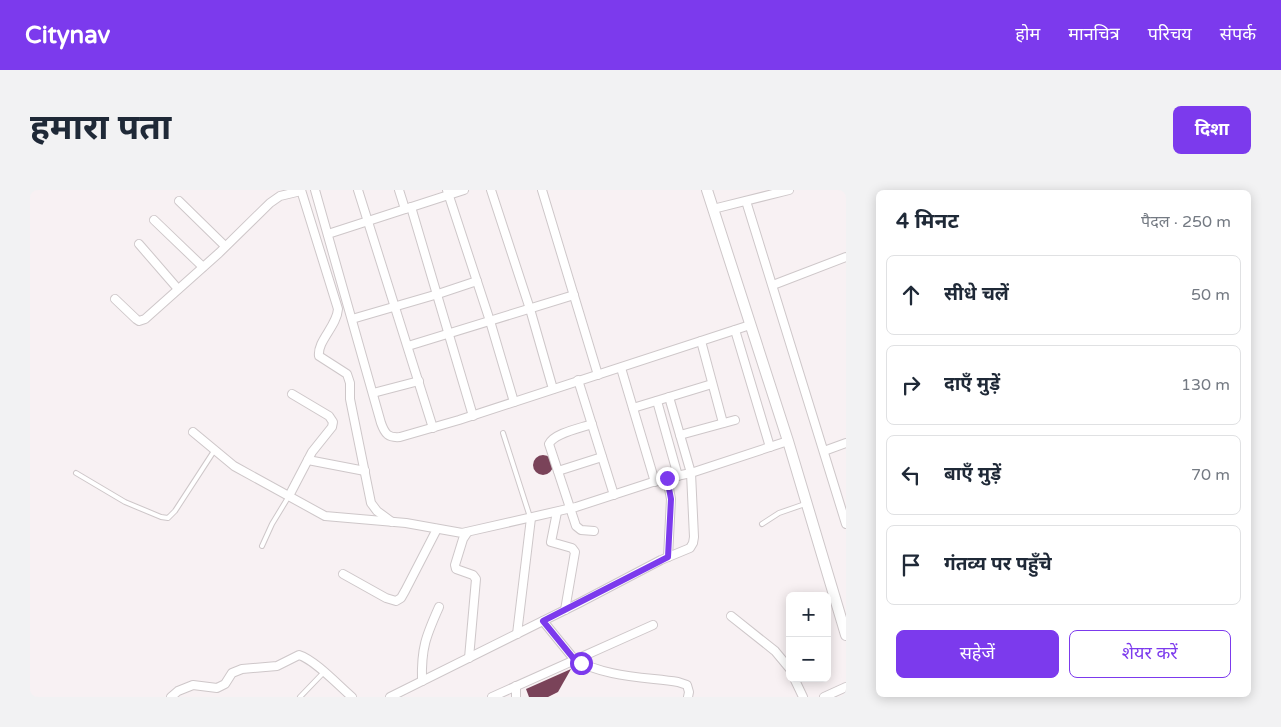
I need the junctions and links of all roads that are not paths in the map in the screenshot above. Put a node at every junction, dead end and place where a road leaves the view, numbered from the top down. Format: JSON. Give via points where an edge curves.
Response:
{"nodes":[{"id":1,"x":301,"y":190,"type":"edge"},
{"id":2,"x":315,"y":190,"type":"edge"},
{"id":3,"x":358,"y":190,"type":"edge"},
{"id":4,"x":399,"y":190,"type":"edge"},
{"id":5,"x":464,"y":190,"type":"edge"},
{"id":6,"x":491,"y":190,"type":"edge"},
{"id":7,"x":542,"y":190,"type":"edge"},
{"id":8,"x":707,"y":190,"type":"edge"},
{"id":9,"x":789,"y":190,"type":"edge"},
{"id":10,"x":448,"y":193,"type":"edge"},
{"id":11,"x":179,"y":201,"type":"dead end"},
{"id":12,"x":746,"y":201,"type":"junction"},
{"id":13,"x":408,"y":208,"type":"junction"},
{"id":14,"x":713,"y":209,"type":"junction"},
{"id":15,"x":154,"y":220,"type":"dead end"},
{"id":16,"x":369,"y":221,"type":"junction"},
{"id":17,"x":328,"y":234,"type":"junction"},
{"id":18,"x":139,"y":244,"type":"dead end"},
{"id":19,"x":225,"y":246,"type":"junction"},
{"id":20,"x":846,"y":257,"type":"edge"},
{"id":21,"x":203,"y":266,"type":"junction"},
{"id":22,"x":477,"y":280,"type":"junction"},
{"id":23,"x":772,"y":285,"type":"junction"},
{"id":24,"x":178,"y":289,"type":"junction"},
{"id":25,"x":438,"y":294,"type":"junction"},
{"id":26,"x":574,"y":295,"type":"junction"},
{"id":27,"x":116,"y":299,"type":"dead end"},
{"id":28,"x":396,"y":307,"type":"junction"},
{"id":29,"x":530,"y":309,"type":"junction"},
{"id":30,"x":352,"y":319,"type":"junction"},
{"id":31,"x":490,"y":321,"type":"junction"},
{"id":32,"x":750,"y":325,"type":"junction"},
{"id":33,"x":735,"y":330,"type":"junction"},
{"id":34,"x":450,"y":333,"type":"junction"},
{"id":35,"x":700,"y":341,"type":"junction"},
{"id":36,"x":408,"y":346,"type":"junction"},
{"id":37,"x":621,"y":368,"type":"junction"},
{"id":38,"x":598,"y":374,"type":"junction"},
{"id":39,"x":578,"y":380,"type":"junction"},
{"id":40,"x":419,"y":381,"type":"junction"},
{"id":41,"x":712,"y":384,"type":"junction"},
{"id":42,"x":553,"y":389,"type":"junction"},
{"id":43,"x":372,"y":393,"type":"junction"},
{"id":44,"x":292,"y":394,"type":"dead end"},
{"id":45,"x":669,"y":397,"type":"junction"},
{"id":46,"x":657,"y":400,"type":"junction"},
{"id":47,"x":514,"y":402,"type":"junction"},
{"id":48,"x":633,"y":408,"type":"junction"},
{"id":49,"x":473,"y":416,"type":"junction"},
{"id":50,"x":735,"y":420,"type":"dead end"},
{"id":51,"x":723,"y":423,"type":"junction"},
{"id":52,"x":592,"y":424,"type":"junction"},
{"id":53,"x":433,"y":428,"type":"junction"},
{"id":54,"x":193,"y":432,"type":"dead end"},
{"id":55,"x":503,"y":433,"type":"dead end"},
{"id":56,"x":680,"y":435,"type":"junction"},
{"id":57,"x":788,"y":441,"type":"junction"},
{"id":58,"x":846,"y":443,"type":"edge"},
{"id":59,"x":770,"y":447,"type":"junction"},
{"id":60,"x":214,"y":451,"type":"junction"},
{"id":61,"x":824,"y":451,"type":"junction"},
{"id":62,"x":602,"y":458,"type":"junction"},
{"id":63,"x":308,"y":460,"type":"junction"},
{"id":64,"x":365,"y":471,"type":"junction"},
{"id":65,"x":558,"y":472,"type":"junction"},
{"id":66,"x":691,"y":472,"type":"junction"},
{"id":67,"x":76,"y":474,"type":"dead end"},
{"id":68,"x":678,"y":476,"type":"junction"},
{"id":69,"x":667,"y":478,"type":"junction"},
{"id":70,"x":655,"y":482,"type":"junction"},
{"id":71,"x":614,"y":495,"type":"junction"},
{"id":72,"x":289,"y":496,"type":"junction"},
{"id":73,"x":807,"y":504,"type":"junction"},
{"id":74,"x":571,"y":508,"type":"junction"},
{"id":75,"x":557,"y":512,"type":"junction"},
{"id":76,"x":530,"y":518,"type":"junction"},
{"id":77,"x":392,"y":522,"type":"junction"},
{"id":78,"x":762,"y":524,"type":"dead end"},
{"id":79,"x":846,"y":524,"type":"edge"},
{"id":80,"x":437,"y":529,"type":"junction"},
{"id":81,"x":594,"y":531,"type":"dead end"},
{"id":82,"x":467,"y":533,"type":"junction"},
{"id":83,"x":262,"y":546,"type":"dead end"},
{"id":84,"x":668,"y":557,"type":"junction"},
{"id":85,"x":343,"y":574,"type":"dead end"},
{"id":86,"x":439,"y":607,"type":"dead end"},
{"id":87,"x":565,"y":610,"type":"junction"},
{"id":88,"x":731,"y":616,"type":"dead end"},
{"id":89,"x":543,"y":621,"type":"junction"},
{"id":90,"x":653,"y":624,"type":"dead end"},
{"id":91,"x":517,"y":634,"type":"junction"},
{"id":92,"x":846,"y":636,"type":"edge"},
{"id":93,"x":469,"y":658,"type":"junction"},
{"id":94,"x":574,"y":659,"type":"junction"},
{"id":95,"x":786,"y":664,"type":"edge"},
{"id":96,"x":324,"y":672,"type":"junction"},
{"id":97,"x":422,"y":681,"type":"junction"},
{"id":98,"x":796,"y":682,"type":"edge"},
{"id":99,"x":516,"y":686,"type":"junction"},
{"id":100,"x":846,"y":687,"type":"edge"},
{"id":101,"x":171,"y":697,"type":"edge"},
{"id":102,"x":300,"y":697,"type":"edge"},
{"id":103,"x":352,"y":697,"type":"edge"},
{"id":104,"x":390,"y":697,"type":"edge"},
{"id":105,"x":492,"y":697,"type":"edge"},
{"id":106,"x":516,"y":697,"type":"edge"},
{"id":107,"x":688,"y":697,"type":"edge"},
{"id":108,"x":803,"y":697,"type":"edge"},
{"id":109,"x":824,"y":697,"type":"edge"}],
"edges":[{"from":1,"to":19,"type":"street","via":[[280,196],[270,203]]},
{"from":1,"to":64,"type":"street","via":[[338,309],[336,320],[319,348],[319,356],[349,378],[350,399]]},
{"from":2,"to":17,"type":"street"},
{"from":3,"to":16,"type":"street"},
{"from":4,"to":13,"type":"street"},
{"from":5,"to":10,"type":"street"},
{"from":6,"to":29,"type":"street"},
{"from":7,"to":26,"type":"street"},
{"from":8,"to":14,"type":"street"},
{"from":9,"to":12,"type":"street"},
{"from":10,"to":13,"type":"street"},
{"from":10,"to":22,"type":"street"},
{"from":11,"to":19,"type":"street"},
{"from":12,"to":14,"type":"street"},
{"from":12,"to":23,"type":"street"},
{"from":13,"to":16,"type":"street"},
{"from":13,"to":25,"type":"street"},
{"from":14,"to":32,"type":"street"},
{"from":15,"to":21,"type":"street"},
{"from":16,"to":17,"type":"street"},
{"from":16,"to":28,"type":"street"},
{"from":17,"to":30,"type":"street"},
{"from":18,"to":24,"type":"street"},
{"from":19,"to":21,"type":"street"},
{"from":20,"to":23,"type":"street"},
{"from":21,"to":24,"type":"street"},
{"from":22,"to":25,"type":"street"},
{"from":22,"to":31,"type":"street"},
{"from":23,"to":61,"type":"street"},
{"from":24,"to":27,"type":"street","via":[[142,320],[136,319]]},
{"from":25,"to":28,"type":"street"},
{"from":25,"to":34,"type":"street"},
{"from":26,"to":29,"type":"street"},
{"from":26,"to":38,"type":"street"},
{"from":28,"to":30,"type":"street"},
{"from":28,"to":36,"type":"street"},
{"from":29,"to":31,"type":"street"},
{"from":29,"to":42,"type":"street"},
{"from":30,"to":43,"type":"street"},
{"from":31,"to":34,"type":"street"},
{"from":31,"to":47,"type":"street"},
{"from":32,"to":33,"type":"street"},
{"from":32,"to":57,"type":"street"},
{"from":33,"to":35,"type":"street"},
{"from":33,"to":59,"type":"street"},
{"from":34,"to":36,"type":"street"},
{"from":34,"to":49,"type":"street"},
{"from":35,"to":37,"type":"street"},
{"from":35,"to":41,"type":"street"},
{"from":36,"to":40,"type":"street"},
{"from":37,"to":38,"type":"street"},
{"from":37,"to":48,"type":"street"},
{"from":38,"to":39,"type":"street"},
{"from":39,"to":42,"type":"street"},
{"from":39,"to":52,"type":"street"},
{"from":40,"to":43,"type":"street"},
{"from":40,"to":53,"type":"street"},
{"from":41,"to":45,"type":"street"},
{"from":41,"to":51,"type":"street"},
{"from":42,"to":47,"type":"street"},
{"from":43,"to":53,"type":"street","via":[[388,436],[400,438]]},
{"from":44,"to":63,"type":"street","via":[[329,416],[333,422]]},
{"from":45,"to":46,"type":"street"},
{"from":45,"to":56,"type":"street"},
{"from":46,"to":48,"type":"street"},
{"from":46,"to":68,"type":"street"},
{"from":47,"to":49,"type":"street"},
{"from":48,"to":70,"type":"street"},
{"from":49,"to":53,"type":"street"},
{"from":50,"to":51,"type":"street"},
{"from":51,"to":56,"type":"street"},
{"from":52,"to":62,"type":"street"},
{"from":52,"to":65,"type":"street","via":[[551,440],[549,447]]},
{"from":54,"to":60,"type":"street"},
{"from":55,"to":76,"type":"lane"},
{"from":56,"to":66,"type":"street"},
{"from":57,"to":59,"type":"street"},
{"from":57,"to":73,"type":"street"},
{"from":58,"to":61,"type":"street"},
{"from":59,"to":66,"type":"street"},
{"from":60,"to":67,"type":"lane","via":[[168,518],[125,502]]},
{"from":60,"to":72,"type":"street","via":[[234,466]]},
{"from":61,"to":79,"type":"street"},
{"from":62,"to":65,"type":"street"},
{"from":62,"to":71,"type":"street"},
{"from":63,"to":64,"type":"street"},
{"from":63,"to":72,"type":"street"},
{"from":64,"to":77,"type":"street","via":[[374,507]]},
{"from":65,"to":74,"type":"street"},
{"from":66,"to":68,"type":"street"},
{"from":66,"to":84,"type":"street","via":[[693,543],[690,548]]},
{"from":68,"to":69,"type":"street"},
{"from":69,"to":70,"type":"street"},
{"from":69,"to":84,"type":"street","via":[[671,499]]},
{"from":70,"to":71,"type":"street"},
{"from":71,"to":74,"type":"street"},
{"from":72,"to":77,"type":"street","via":[[325,516]]},
{"from":72,"to":83,"type":"lane"},
{"from":73,"to":78,"type":"lane","via":[[778,513]]},
{"from":73,"to":92,"type":"street"},
{"from":74,"to":75,"type":"street"},
{"from":74,"to":81,"type":"street","via":[[578,528]]},
{"from":75,"to":76,"type":"street"},
{"from":75,"to":87,"type":"street","via":[[551,542],[574,550]]},
{"from":76,"to":82,"type":"street"},
{"from":76,"to":91,"type":"street"},
{"from":77,"to":80,"type":"street"},
{"from":80,"to":82,"type":"street"},
{"from":80,"to":85,"type":"street","via":[[405,592],[396,601]]},
{"from":82,"to":93,"type":"street","via":[[455,567],[476,579]]},
{"from":84,"to":87,"type":"street"},
{"from":86,"to":97,"type":"street","via":[[423,648]]},
{"from":87,"to":89,"type":"street"},
{"from":88,"to":95,"type":"street"},
{"from":89,"to":91,"type":"street"},
{"from":89,"to":94,"type":"street"},
{"from":90,"to":94,"type":"street"},
{"from":91,"to":93,"type":"street"},
{"from":93,"to":97,"type":"street"},
{"from":94,"to":99,"type":"street"},
{"from":94,"to":107,"type":"street","via":[[610,672],[687,685]]},
{"from":96,"to":101,"type":"street","via":[[305,657],[296,656],[274,667],[242,669],[232,673],[225,684],[217,688],[193,685]]},
{"from":96,"to":102,"type":"lane"},
{"from":96,"to":103,"type":"street"},
{"from":97,"to":104,"type":"street"},
{"from":98,"to":108,"type":"street"},
{"from":99,"to":105,"type":"street"},
{"from":99,"to":106,"type":"street"},
{"from":100,"to":109,"type":"street"}]}
